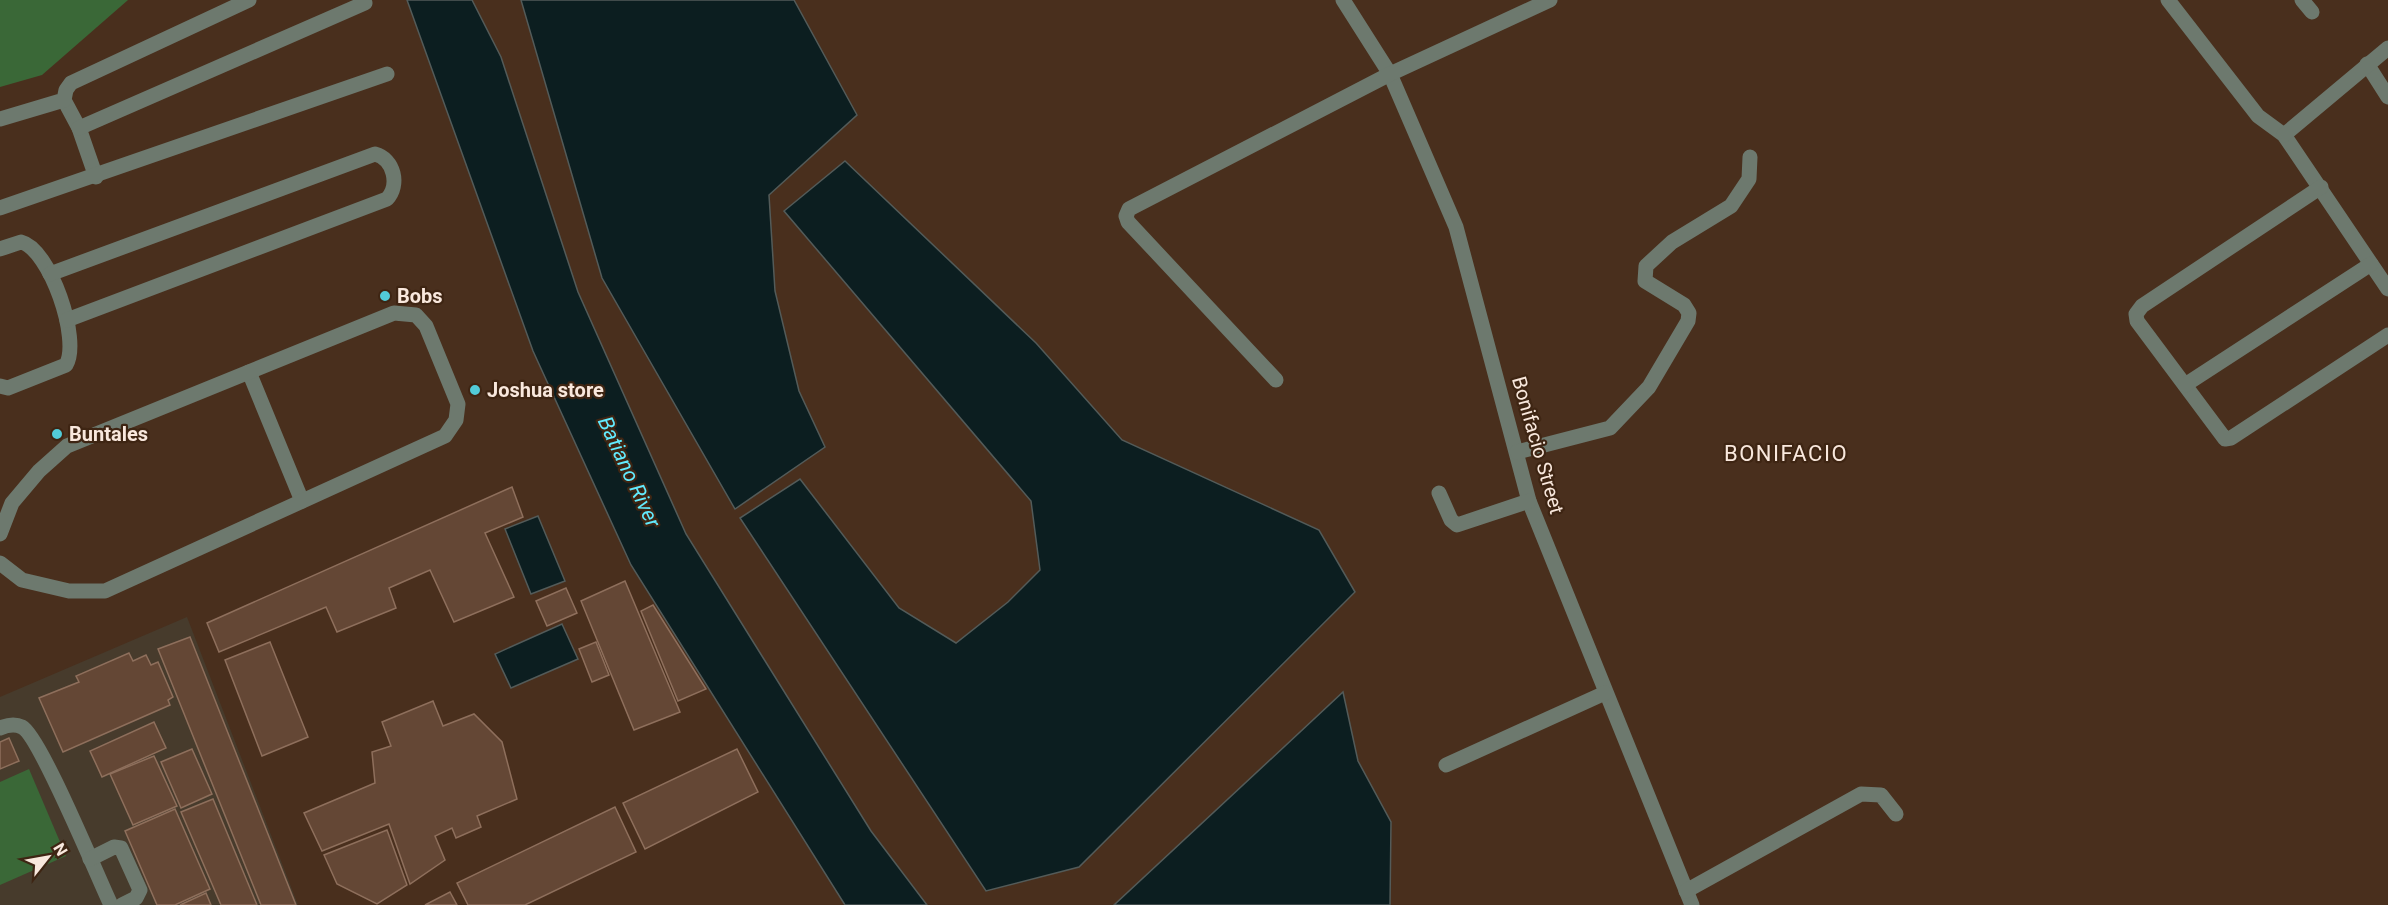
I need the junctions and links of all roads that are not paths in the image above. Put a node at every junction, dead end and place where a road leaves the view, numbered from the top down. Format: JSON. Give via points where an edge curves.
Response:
{"nodes":[{"id":1,"x":249,"y":0,"type":"edge"},
{"id":2,"x":1343,"y":0,"type":"edge"},
{"id":3,"x":1550,"y":0,"type":"edge"},
{"id":4,"x":2168,"y":0,"type":"edge"},
{"id":5,"x":2302,"y":0,"type":"edge"},
{"id":6,"x":365,"y":3,"type":"dead end"},
{"id":7,"x":2312,"y":12,"type":"dead end"},
{"id":8,"x":2388,"y":48,"type":"edge"},
{"id":9,"x":2367,"y":64,"type":"junction"},
{"id":10,"x":387,"y":74,"type":"dead end"},
{"id":11,"x":1390,"y":74,"type":"junction"},
{"id":12,"x":2388,"y":97,"type":"edge"},
{"id":13,"x":64,"y":100,"type":"junction"},
{"id":14,"x":0,"y":119,"type":"edge"},
{"id":15,"x":79,"y":128,"type":"junction"},
{"id":16,"x":2284,"y":135,"type":"junction"},
{"id":17,"x":1750,"y":157,"type":"dead end"},
{"id":18,"x":96,"y":177,"type":"junction"},
{"id":19,"x":2321,"y":187,"type":"junction"},
{"id":20,"x":0,"y":208,"type":"edge"},
{"id":21,"x":0,"y":249,"type":"edge"},
{"id":22,"x":2371,"y":264,"type":"junction"},
{"id":23,"x":50,"y":274,"type":"junction"},
{"id":24,"x":2388,"y":289,"type":"edge"},
{"id":25,"x":67,"y":320,"type":"junction"},
{"id":26,"x":2388,"y":335,"type":"edge"},
{"id":27,"x":249,"y":372,"type":"junction"},
{"id":28,"x":1276,"y":380,"type":"dead end"},
{"id":29,"x":2185,"y":385,"type":"junction"},
{"id":30,"x":0,"y":386,"type":"edge"},
{"id":31,"x":1517,"y":453,"type":"junction"},
{"id":32,"x":1439,"y":493,"type":"dead end"},
{"id":33,"x":302,"y":501,"type":"junction"},
{"id":34,"x":1529,"y":501,"type":"junction"},
{"id":35,"x":0,"y":534,"type":"edge"},
{"id":36,"x":0,"y":562,"type":"edge"},
{"id":37,"x":1605,"y":693,"type":"junction"},
{"id":38,"x":0,"y":728,"type":"edge"},
{"id":39,"x":1446,"y":765,"type":"dead end"},
{"id":40,"x":1896,"y":814,"type":"dead end"},
{"id":41,"x":90,"y":859,"type":"junction"},
{"id":42,"x":1689,"y":898,"type":"edge"},
{"id":43,"x":111,"y":905,"type":"edge"},
{"id":44,"x":122,"y":905,"type":"edge"}],
"edges":[{"from":1,"to":13,"type":"street","via":[[71,83]]},
{"from":2,"to":11,"type":"street","name":"Bonifacio Street"},
{"from":3,"to":11,"type":"street"},
{"from":4,"to":16,"type":"street","via":[[2258,116]]},
{"from":5,"to":7,"type":"street"},
{"from":6,"to":15,"type":"street"},
{"from":8,"to":9,"type":"street"},
{"from":9,"to":12,"type":"street"},
{"from":9,"to":16,"type":"street"},
{"from":10,"to":18,"type":"street"},
{"from":11,"to":28,"type":"street","via":[[1129,209],[1126,216]]},
{"from":11,"to":31,"type":"street","name":"Bonifacio Street","via":[[1456,227]]},
{"from":13,"to":14,"type":"street"},
{"from":13,"to":15,"type":"street"},
{"from":15,"to":18,"type":"street"},
{"from":16,"to":19,"type":"street"},
{"from":17,"to":31,"type":"street","via":[[1749,179],[1731,206],[1672,242],[1646,266],[1646,281],[1684,305],[1689,313],[1649,387],[1610,428]]},
{"from":18,"to":20,"type":"street"},
{"from":19,"to":22,"type":"street"},
{"from":19,"to":29,"type":"street","via":[[2142,306],[2136,314],[2137,321]]},
{"from":21,"to":23,"type":"street","via":[[21,242],[30,244]]},
{"from":22,"to":24,"type":"street"},
{"from":22,"to":29,"type":"street"},
{"from":23,"to":25,"type":"street"},
{"from":23,"to":25,"type":"street","via":[[375,154],[389,164],[396,184],[387,199]]},
{"from":25,"to":30,"type":"street","via":[[72,349],[66,365],[8,388]]},
{"from":26,"to":29,"type":"street","via":[[2227,439]]},
{"from":27,"to":33,"type":"street"},
{"from":27,"to":33,"type":"street","via":[[394,313],[416,315],[426,326],[458,404],[456,420],[445,436]]},
{"from":27,"to":35,"type":"street","via":[[67,446],[12,503]]},
{"from":31,"to":34,"type":"street","name":"Bonifacio Street"},
{"from":32,"to":34,"type":"street","via":[[1457,525]]},
{"from":33,"to":36,"type":"street","via":[[105,591],[69,591],[22,580]]},
{"from":34,"to":37,"type":"street","name":"Bonifacio Street"},
{"from":37,"to":39,"type":"street"},
{"from":37,"to":42,"type":"street","name":"Bonifacio Street"},
{"from":38,"to":41,"type":"street","via":[[10,724],[30,733]]},
{"from":40,"to":42,"type":"street","via":[[1881,795],[1861,794]]},
{"from":41,"to":43,"type":"street"},
{"from":41,"to":44,"type":"street","via":[[114,847],[121,848],[140,890],[136,898]]}]}
